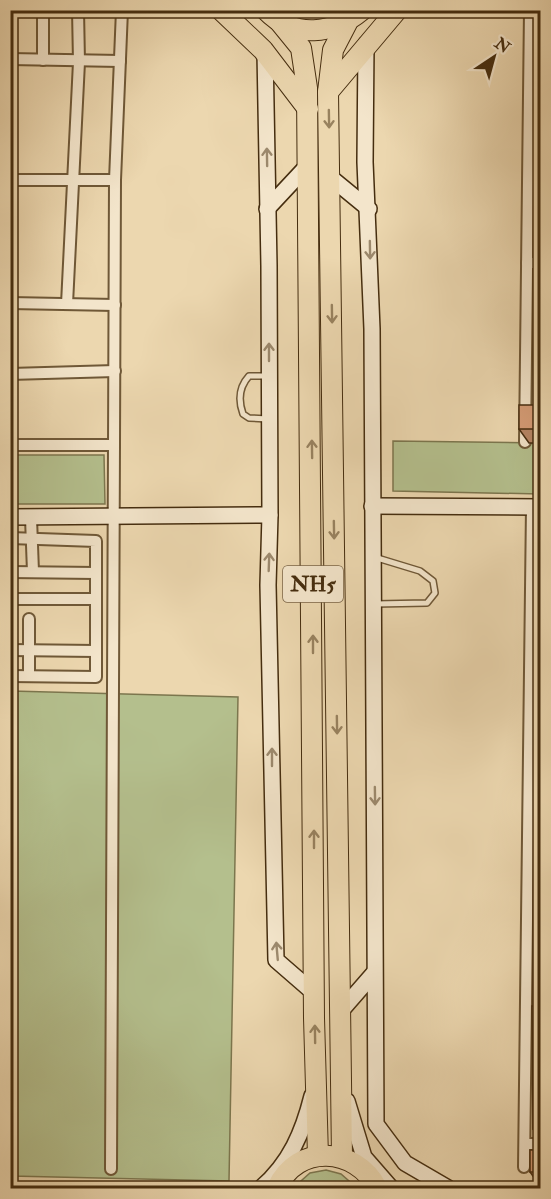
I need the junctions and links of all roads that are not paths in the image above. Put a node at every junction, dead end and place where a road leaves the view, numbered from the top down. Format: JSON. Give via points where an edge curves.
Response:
{"nodes":[{"id":1,"x":43,"y":10,"type":"edge"},
{"id":2,"x":78,"y":10,"type":"edge"},
{"id":3,"x":122,"y":10,"type":"edge"},
{"id":4,"x":221,"y":10,"type":"edge"},
{"id":5,"x":398,"y":10,"type":"edge"},
{"id":6,"x":530,"y":10,"type":"edge"},
{"id":7,"x":272,"y":16,"type":"edge"},
{"id":8,"x":355,"y":17,"type":"edge"},
{"id":9,"x":366,"y":44,"type":"junction"},
{"id":10,"x":265,"y":52,"type":"junction"},
{"id":11,"x":10,"y":59,"type":"edge"},
{"id":12,"x":43,"y":60,"type":"junction"},
{"id":13,"x":120,"y":61,"type":"junction"},
{"id":14,"x":79,"y":62,"type":"junction"},
{"id":15,"x":535,"y":81,"type":"edge"},
{"id":16,"x":328,"y":92,"type":"junction"},
{"id":17,"x":308,"y":109,"type":"junction"},
{"id":18,"x":309,"y":164,"type":"junction"},
{"id":19,"x":330,"y":177,"type":"junction"},
{"id":20,"x":10,"y":180,"type":"edge"},
{"id":21,"x":72,"y":180,"type":"junction"},
{"id":22,"x":115,"y":180,"type":"junction"},
{"id":23,"x":267,"y":209,"type":"junction"},
{"id":24,"x":369,"y":209,"type":"junction"},
{"id":25,"x":527,"y":263,"type":"junction"},
{"id":26,"x":540,"y":263,"type":"edge"},
{"id":27,"x":10,"y":303,"type":"edge"},
{"id":28,"x":67,"y":304,"type":"junction"},
{"id":29,"x":115,"y":305,"type":"junction"},
{"id":30,"x":115,"y":371,"type":"junction"},
{"id":31,"x":10,"y":374,"type":"edge"},
{"id":32,"x":269,"y":376,"type":"junction"},
{"id":33,"x":525,"y":407,"type":"junction"},
{"id":34,"x":540,"y":407,"type":"edge"},
{"id":35,"x":269,"y":419,"type":"junction"},
{"id":36,"x":525,"y":442,"type":"dead end"},
{"id":37,"x":10,"y":445,"type":"edge"},
{"id":38,"x":114,"y":445,"type":"junction"},
{"id":39,"x":372,"y":506,"type":"junction"},
{"id":40,"x":536,"y":507,"type":"edge"},
{"id":41,"x":270,"y":515,"type":"junction"},
{"id":42,"x":10,"y":518,"type":"edge"},
{"id":43,"x":31,"y":518,"type":"junction"},
{"id":44,"x":115,"y":518,"type":"junction"},
{"id":45,"x":10,"y":538,"type":"edge"},
{"id":46,"x":31,"y":538,"type":"junction"},
{"id":47,"x":373,"y":556,"type":"junction"},
{"id":48,"x":10,"y":572,"type":"edge"},
{"id":49,"x":33,"y":572,"type":"junction"},
{"id":50,"x":96,"y":573,"type":"junction"},
{"id":51,"x":10,"y":599,"type":"edge"},
{"id":52,"x":96,"y":599,"type":"junction"},
{"id":53,"x":373,"y":604,"type":"junction"},
{"id":54,"x":535,"y":612,"type":"edge"},
{"id":55,"x":29,"y":619,"type":"dead end"},
{"id":56,"x":10,"y":650,"type":"edge"},
{"id":57,"x":29,"y":651,"type":"junction"},
{"id":58,"x":96,"y":651,"type":"junction"},
{"id":59,"x":10,"y":676,"type":"edge"},
{"id":60,"x":29,"y":676,"type":"junction"},
{"id":61,"x":527,"y":782,"type":"junction"},
{"id":62,"x":540,"y":782,"type":"edge"},
{"id":63,"x":374,"y":973,"type":"junction"},
{"id":64,"x":314,"y":993,"type":"junction"},
{"id":65,"x":525,"y":1007,"type":"junction"},
{"id":66,"x":540,"y":1007,"type":"edge"},
{"id":67,"x":340,"y":1012,"type":"junction"},
{"id":68,"x":316,"y":1078,"type":"junction"},
{"id":69,"x":341,"y":1078,"type":"junction"},
{"id":70,"x":525,"y":1144,"type":"junction"},
{"id":71,"x":540,"y":1144,"type":"edge"},
{"id":72,"x":318,"y":1156,"type":"junction"},
{"id":73,"x":342,"y":1157,"type":"junction"},
{"id":74,"x":524,"y":1167,"type":"dead end"},
{"id":75,"x":111,"y":1169,"type":"dead end"},
{"id":76,"x":261,"y":1188,"type":"edge"},
{"id":77,"x":277,"y":1188,"type":"edge"},
{"id":78,"x":377,"y":1188,"type":"edge"},
{"id":79,"x":391,"y":1188,"type":"edge"},
{"id":80,"x":448,"y":1188,"type":"edge"}],
"edges":[{"from":1,"to":12,"type":"street"},
{"from":2,"to":14,"type":"street"},
{"from":3,"to":13,"type":"street"},
{"from":4,"to":10,"type":"highway"},
{"from":5,"to":9,"type":"highway"},
{"from":6,"to":15,"type":"street"},
{"from":7,"to":8,"type":"highway","number":"NH5","via":[[295,29],[313,32],[331,29]]},
{"from":7,"to":17,"type":"highway","number":"NH5","via":[[301,48]]},
{"from":8,"to":16,"type":"highway","number":"NH5","via":[[333,50]]},
{"from":9,"to":16,"type":"highway"},
{"from":9,"to":24,"type":"street","via":[[365,162]]},
{"from":10,"to":17,"type":"highway"},
{"from":23,"to":10,"type":"street","one_way":true},
{"from":11,"to":12,"type":"street"},
{"from":12,"to":14,"type":"street"},
{"from":13,"to":14,"type":"street"},
{"from":13,"to":22,"type":"street"},
{"from":14,"to":21,"type":"street"},
{"from":15,"to":25,"type":"street"},
{"from":16,"to":19,"type":"highway","number":"NH5","one_way":true},
{"from":17,"to":18,"type":"highway","number":"NH5"},
{"from":18,"to":23,"type":"street"},
{"from":64,"to":18,"type":"highway","number":"NH5","one_way":true},
{"from":19,"to":24,"type":"street"},
{"from":19,"to":67,"type":"highway","number":"NH5","one_way":true},
{"from":20,"to":21,"type":"street"},
{"from":21,"to":22,"type":"street"},
{"from":21,"to":28,"type":"street"},
{"from":22,"to":29,"type":"street"},
{"from":32,"to":23,"type":"street","one_way":true},
{"from":24,"to":39,"type":"street","one_way":true},
{"from":25,"to":26,"type":"street"},
{"from":25,"to":33,"type":"street"},
{"from":27,"to":28,"type":"street"},
{"from":28,"to":29,"type":"street"},
{"from":29,"to":30,"type":"street"},
{"from":30,"to":31,"type":"street"},
{"from":30,"to":38,"type":"street"},
{"from":32,"to":35,"type":"street"},
{"from":32,"to":35,"type":"lane","via":[[249,376],[240,394],[243,414]]},
{"from":33,"to":34,"type":"street"},
{"from":33,"to":36,"type":"street"},
{"from":35,"to":41,"type":"street"},
{"from":37,"to":38,"type":"street"},
{"from":38,"to":44,"type":"street"},
{"from":39,"to":40,"type":"street"},
{"from":39,"to":47,"type":"street"},
{"from":40,"to":54,"type":"street"},
{"from":41,"to":44,"type":"street"},
{"from":64,"to":41,"type":"street","one_way":true,"via":[[276,960]]},
{"from":42,"to":43,"type":"street"},
{"from":43,"to":44,"type":"street"},
{"from":43,"to":46,"type":"street"},
{"from":44,"to":75,"type":"street"},
{"from":45,"to":46,"type":"street"},
{"from":46,"to":49,"type":"street"},
{"from":46,"to":50,"type":"street","via":[[96,541]]},
{"from":47,"to":53,"type":"street"},
{"from":47,"to":53,"type":"lane","via":[[420,571],[433,581],[435,593],[427,603]]},
{"from":48,"to":49,"type":"street"},
{"from":49,"to":50,"type":"street"},
{"from":50,"to":52,"type":"street"},
{"from":51,"to":52,"type":"street"},
{"from":52,"to":58,"type":"street"},
{"from":53,"to":63,"type":"street","one_way":true},
{"from":54,"to":61,"type":"street"},
{"from":55,"to":57,"type":"street"},
{"from":56,"to":57,"type":"street"},
{"from":57,"to":58,"type":"street"},
{"from":57,"to":60,"type":"street"},
{"from":58,"to":60,"type":"street","via":[[96,676]]},
{"from":59,"to":60,"type":"street"},
{"from":61,"to":62,"type":"street"},
{"from":61,"to":65,"type":"street"},
{"from":63,"to":67,"type":"street"},
{"from":63,"to":80,"type":"street","via":[[376,1124],[405,1163]]},
{"from":68,"to":64,"type":"highway","number":"NH5","one_way":true},
{"from":65,"to":66,"type":"street"},
{"from":65,"to":70,"type":"street"},
{"from":67,"to":69,"type":"highway","number":"NH5"},
{"from":68,"to":72,"type":"highway","number":"NH5"},
{"from":68,"to":76,"type":"street","via":[[293,1150]]},
{"from":69,"to":73,"type":"highway","number":"NH5"},
{"from":69,"to":79,"type":"street","via":[[364,1157]]},
{"from":70,"to":71,"type":"street"},
{"from":70,"to":74,"type":"street"},
{"from":72,"to":73,"type":"highway"},
{"from":72,"to":77,"type":"highway","via":[[291,1168]]},
{"from":73,"to":78,"type":"highway","via":[[361,1167]]}]}
